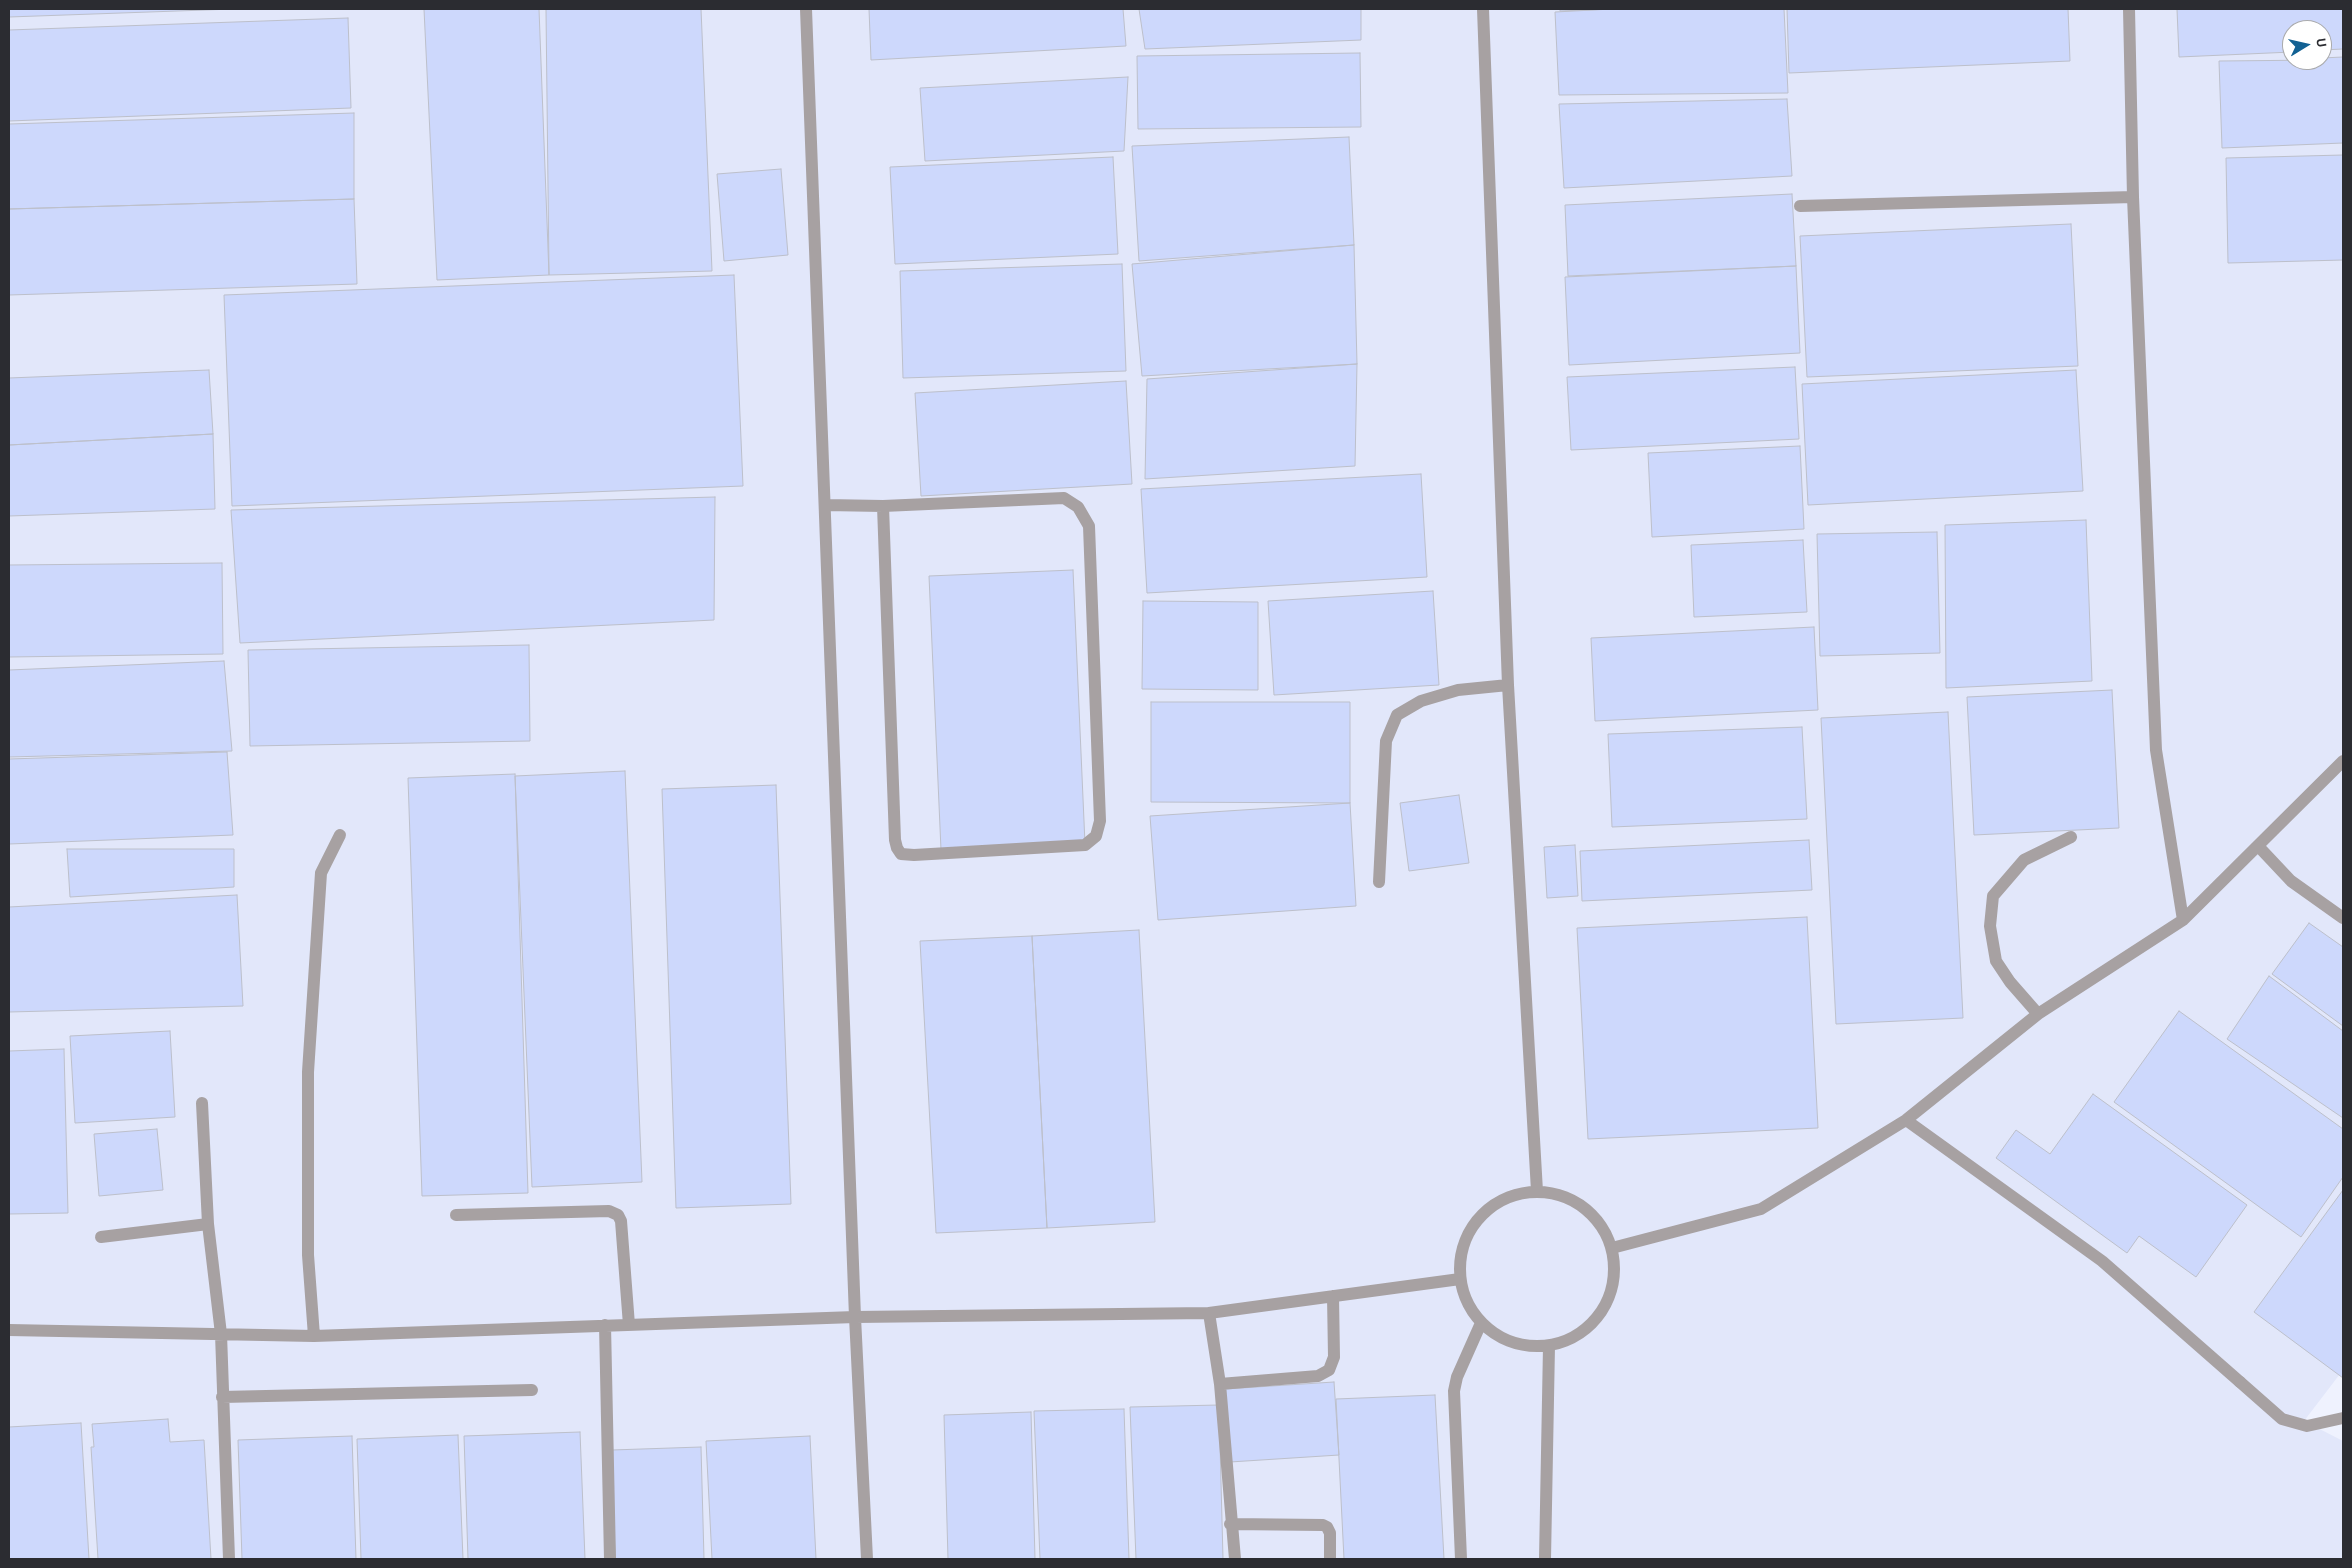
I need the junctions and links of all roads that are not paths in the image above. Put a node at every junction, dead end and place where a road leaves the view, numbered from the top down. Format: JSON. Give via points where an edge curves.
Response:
{"nodes":[{"id":1,"x":806,"y":9,"type":"edge"},
{"id":2,"x":1482,"y":9,"type":"edge"},
{"id":3,"x":2130,"y":9,"type":"edge"},
{"id":4,"x":2132,"y":197,"type":"junction"},
{"id":5,"x":1800,"y":206,"type":"dead end"},
{"id":6,"x":826,"y":505,"type":"junction"},
{"id":7,"x":883,"y":506,"type":"junction"},
{"id":8,"x":1508,"y":685,"type":"junction"},
{"id":9,"x":2342,"y":763,"type":"edge"},
{"id":10,"x":340,"y":835,"type":"dead end"},
{"id":11,"x":2072,"y":837,"type":"dead end"},
{"id":12,"x":2258,"y":847,"type":"junction"},
{"id":13,"x":1379,"y":882,"type":"dead end"},
{"id":14,"x":2343,"y":918,"type":"edge"},
{"id":15,"x":2183,"y":920,"type":"junction"},
{"id":16,"x":2038,"y":1014,"type":"junction"},
{"id":17,"x":202,"y":1103,"type":"dead end"},
{"id":18,"x":1906,"y":1120,"type":"junction"},
{"id":19,"x":1537,"y":1191,"type":"junction"},
{"id":20,"x":456,"y":1215,"type":"dead end"},
{"id":21,"x":208,"y":1224,"type":"junction"},
{"id":22,"x":100,"y":1237,"type":"dead end"},
{"id":23,"x":1612,"y":1248,"type":"junction"},
{"id":24,"x":1460,"y":1279,"type":"junction"},
{"id":25,"x":1333,"y":1296,"type":"junction"},
{"id":26,"x":1209,"y":1313,"type":"junction"},
{"id":27,"x":855,"y":1317,"type":"junction"},
{"id":28,"x":1481,"y":1324,"type":"junction"},
{"id":29,"x":605,"y":1325,"type":"junction"},
{"id":30,"x":629,"y":1325,"type":"junction"},
{"id":31,"x":9,"y":1330,"type":"edge"},
{"id":32,"x":221,"y":1334,"type":"junction"},
{"id":33,"x":314,"y":1336,"type":"junction"},
{"id":34,"x":1549,"y":1346,"type":"junction"},
{"id":35,"x":1220,"y":1384,"type":"junction"},
{"id":36,"x":532,"y":1390,"type":"dead end"},
{"id":37,"x":222,"y":1396,"type":"junction"},
{"id":38,"x":2343,"y":1418,"type":"edge"},
{"id":39,"x":1230,"y":1524,"type":"junction"},
{"id":40,"x":229,"y":1559,"type":"edge"},
{"id":41,"x":610,"y":1559,"type":"edge"},
{"id":42,"x":867,"y":1559,"type":"edge"},
{"id":43,"x":1235,"y":1559,"type":"edge"},
{"id":44,"x":1330,"y":1559,"type":"edge"},
{"id":45,"x":1461,"y":1559,"type":"edge"},
{"id":46,"x":1545,"y":1559,"type":"edge"}],
"edges":[{"from":1,"to":6,"type":"street"},
{"from":2,"to":8,"type":"street"},
{"from":3,"to":4,"type":"street"},
{"from":4,"to":5,"type":"street"},
{"from":4,"to":15,"type":"street","via":[[2156,750]]},
{"from":6,"to":7,"type":"street"},
{"from":6,"to":27,"type":"street"},
{"from":7,"to":7,"type":"street","via":[[897,848],[901,854],[914,855],[1085,845],[1096,836],[1100,821],[1089,526],[1078,507],[1064,498]]},
{"from":8,"to":13,"type":"street","via":[[1458,690],[1421,701],[1397,715],[1386,741]]},
{"from":8,"to":19,"type":"street"},
{"from":9,"to":12,"type":"street"},
{"from":10,"to":33,"type":"street","via":[[321,873],[308,1072],[308,1255]]},
{"from":11,"to":16,"type":"street","via":[[2024,860],[1993,896],[1990,926],[1996,961]]},
{"from":12,"to":14,"type":"street","via":[[2291,881]]},
{"from":12,"to":15,"type":"street"},
{"from":15,"to":16,"type":"street"},
{"from":16,"to":18,"type":"street"},
{"from":17,"to":21,"type":"street"},
{"from":18,"to":23,"type":"street","via":[[1761,1209]]},
{"from":18,"to":38,"type":"street","via":[[2102,1261],[2282,1420],[2307,1426]]},
{"from":19,"to":23,"type":"street","via":[[1562,1195],[1584,1207],[1601,1226]]},
{"from":19,"to":24,"type":"street","via":[[1511,1195],[1488,1208],[1470,1228],[1461,1253]]},
{"from":20,"to":30,"type":"street","via":[[609,1211],[618,1216],[622,1221]]},
{"from":21,"to":22,"type":"street"},
{"from":21,"to":32,"type":"street"},
{"from":23,"to":34,"type":"street","via":[[1614,1274],[1608,1300],[1594,1322],[1573,1338]]},
{"from":24,"to":25,"type":"street"},
{"from":24,"to":28,"type":"street","via":[[1467,1303]]},
{"from":25,"to":26,"type":"street"},
{"from":25,"to":35,"type":"street","via":[[1334,1348],[1330,1370],[1318,1376]]},
{"from":26,"to":27,"type":"street"},
{"from":26,"to":35,"type":"street"},
{"from":27,"to":30,"type":"street"},
{"from":27,"to":42,"type":"street"},
{"from":28,"to":34,"type":"street","via":[[1501,1338],[1524,1346]]},
{"from":28,"to":45,"type":"street","via":[[1454,1391]]},
{"from":29,"to":30,"type":"street"},
{"from":29,"to":33,"type":"street"},
{"from":29,"to":41,"type":"street"},
{"from":31,"to":32,"type":"street"},
{"from":32,"to":33,"type":"street"},
{"from":32,"to":37,"type":"street"},
{"from":34,"to":46,"type":"street"},
{"from":35,"to":39,"type":"street"},
{"from":36,"to":37,"type":"street"},
{"from":37,"to":40,"type":"street"},
{"from":39,"to":43,"type":"street"},
{"from":39,"to":44,"type":"street","via":[[1323,1525],[1330,1533]]}]}
